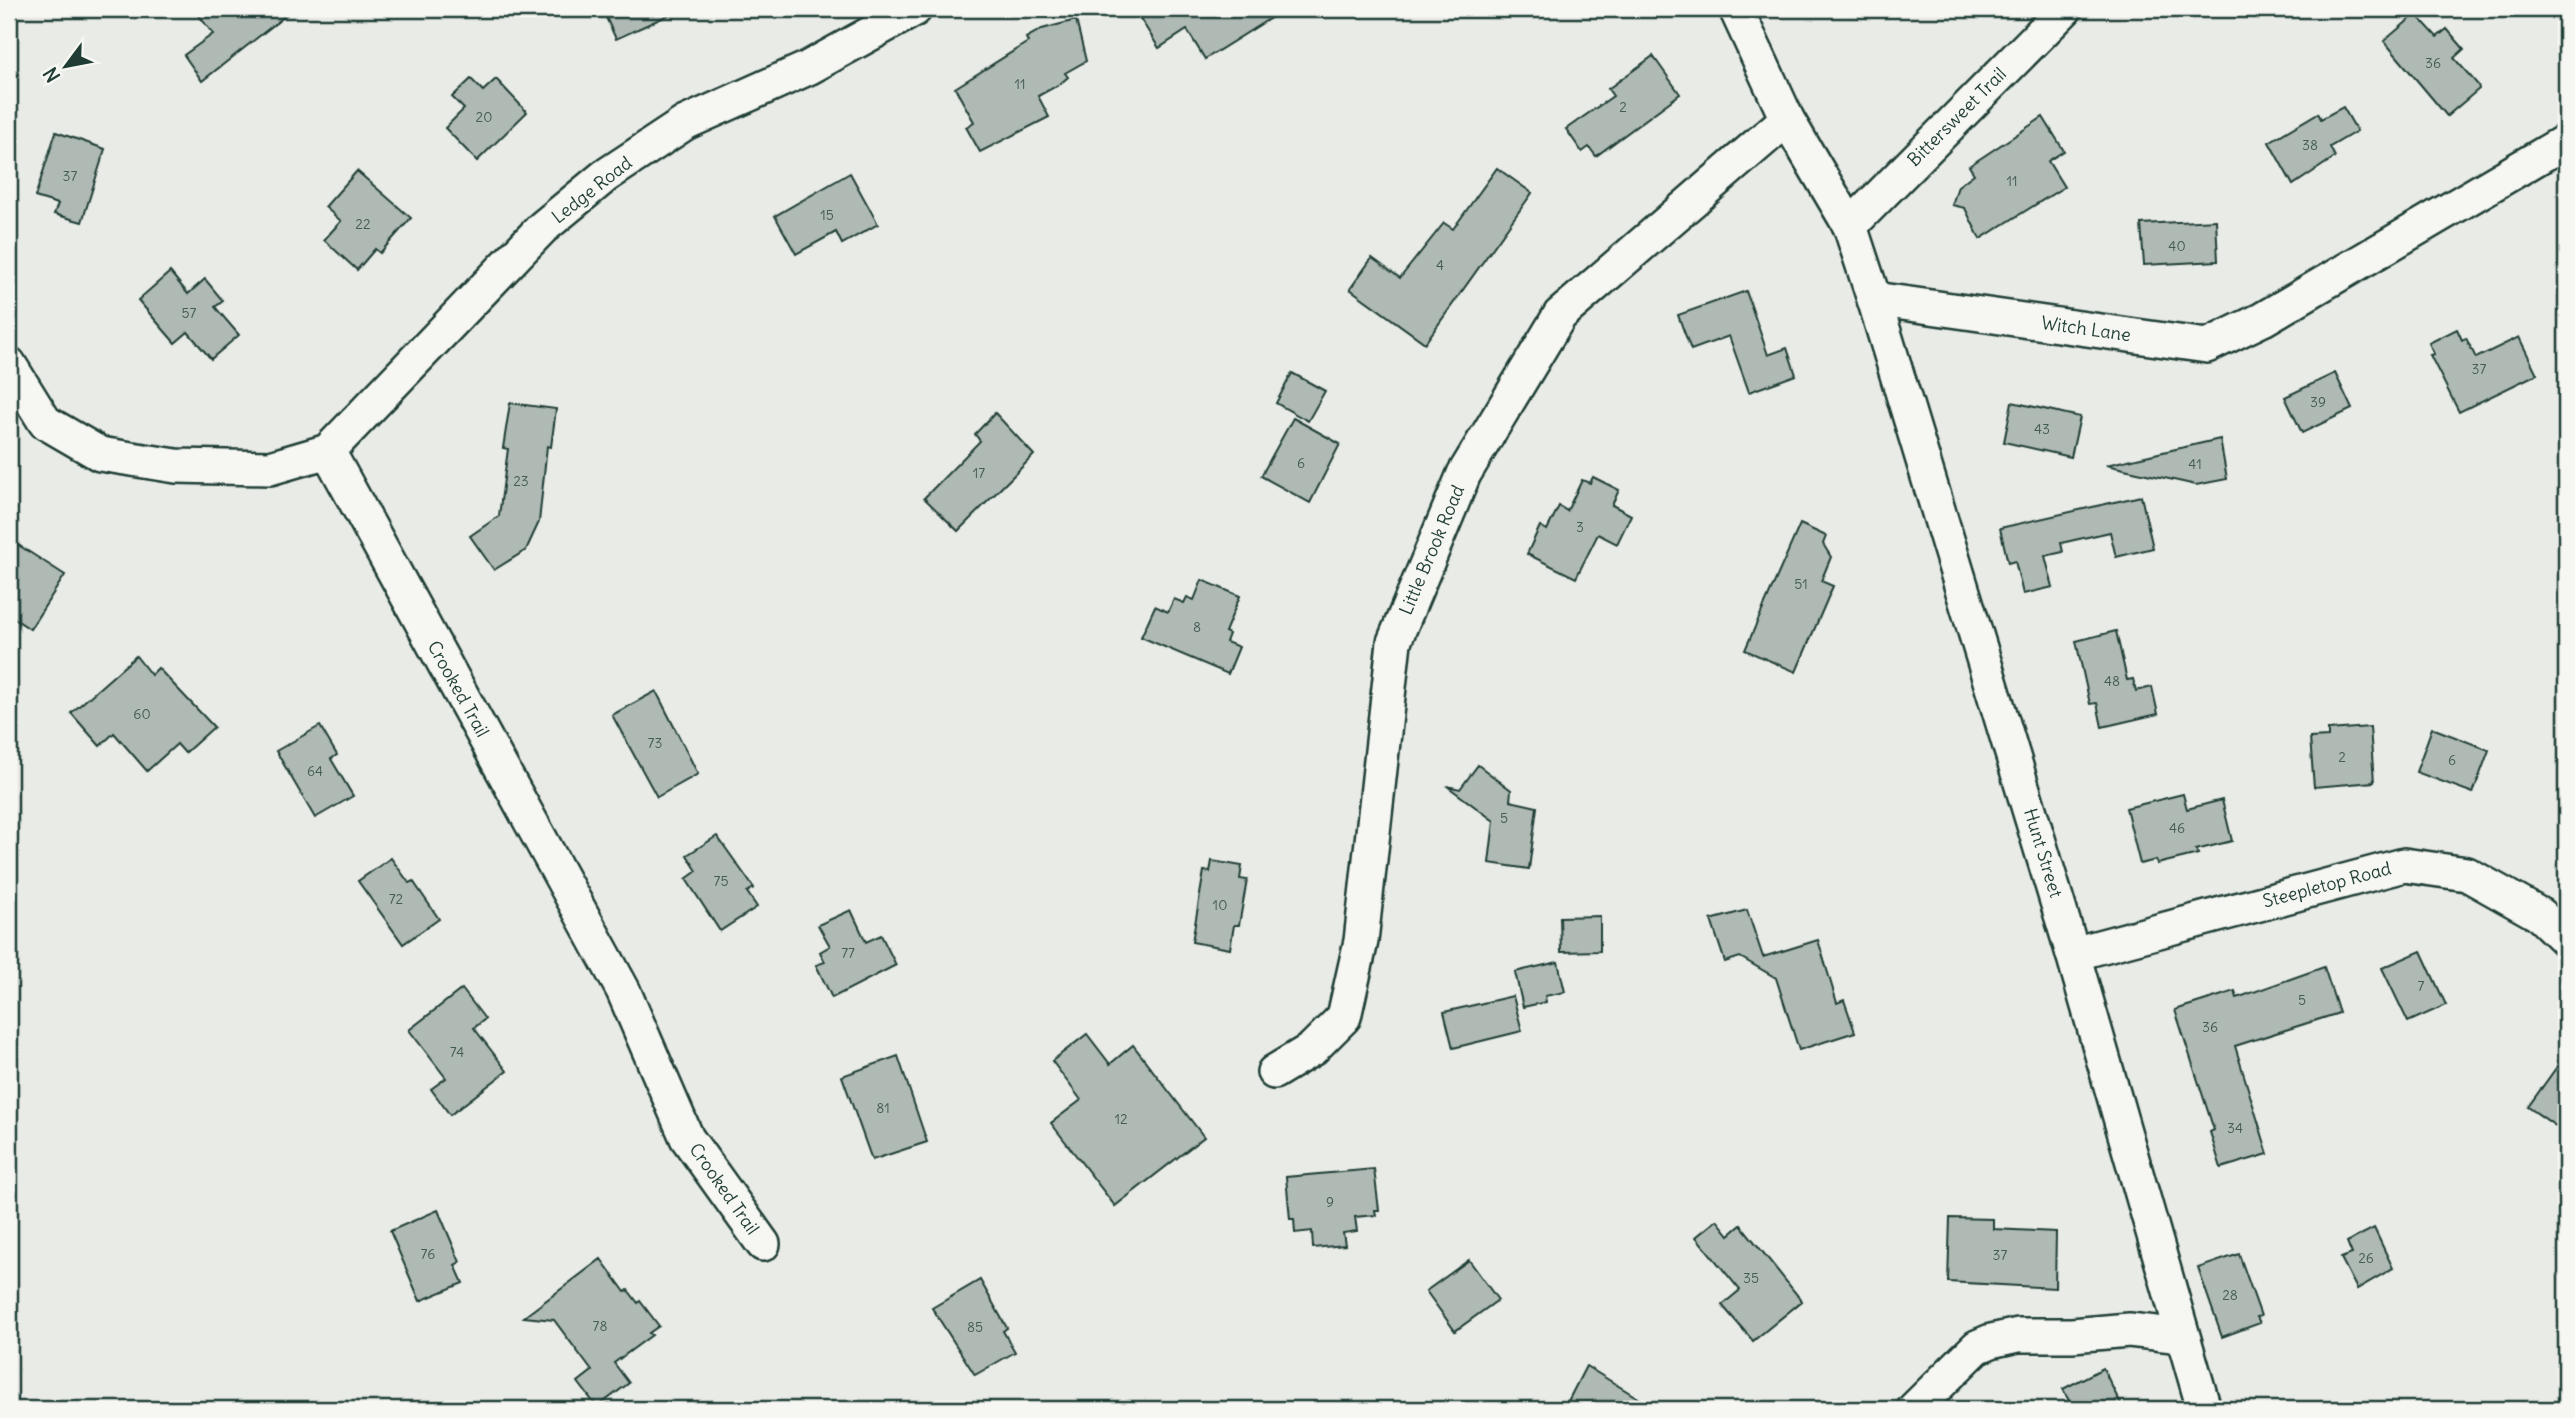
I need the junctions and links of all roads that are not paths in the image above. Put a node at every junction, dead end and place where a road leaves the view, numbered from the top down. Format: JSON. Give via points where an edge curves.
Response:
{"nodes":[{"id":1,"x":915,"y":9,"type":"edge"},
{"id":2,"x":1736,"y":9,"type":"edge"},
{"id":3,"x":2065,"y":9,"type":"edge"},
{"id":4,"x":1787,"y":119,"type":"junction"},
{"id":5,"x":2566,"y":141,"type":"edge"},
{"id":6,"x":1850,"y":226,"type":"junction"},
{"id":7,"x":1874,"y":299,"type":"junction"},
{"id":8,"x":9,"y":364,"type":"edge"},
{"id":9,"x":328,"y":451,"type":"junction"},
{"id":10,"x":2566,"y":940,"type":"edge"},
{"id":11,"x":2073,"y":954,"type":"junction"},
{"id":12,"x":1274,"y":1072,"type":"dead end"},
{"id":13,"x":763,"y":1244,"type":"dead end"},
{"id":14,"x":2182,"y":1336,"type":"junction"},
{"id":15,"x":1914,"y":1409,"type":"edge"},
{"id":16,"x":2204,"y":1409,"type":"edge"}],
"edges":[{"from":1,"to":9,"type":"street","name":"Ledge Road","via":[[808,68],[685,123],[605,176],[542,228]]},
{"from":2,"to":4,"type":"street"},
{"from":3,"to":6,"type":"street","name":"Bittersweet Trail"},
{"from":4,"to":6,"type":"street"},
{"from":4,"to":12,"type":"street","name":"Little Brook Road","via":[[1560,315],[1464,474],[1394,642],[1361,941],[1344,1017],[1312,1049]]},
{"from":5,"to":7,"type":"street","name":"Witch Lane","via":[[2263,319],[2207,346]]},
{"from":6,"to":7,"type":"street"},
{"from":7,"to":11,"type":"street","name":"Hunt Street"},
{"from":8,"to":9,"type":"street","via":[[45,422],[100,454],[176,466],[270,468]]},
{"from":9,"to":13,"type":"street","name":"Crooked Trail","via":[[623,990],[687,1138]]},
{"from":10,"to":11,"type":"street","name":"Steepletop Road","via":[[2540,915],[2467,874],[2404,865]]},
{"from":11,"to":14,"type":"street","name":"Hunt Street"},
{"from":14,"to":15,"type":"street","via":[[2129,1330],[2018,1335],[1991,1341],[1977,1347]]},
{"from":14,"to":16,"type":"street","name":"Hunt Street"}]}
